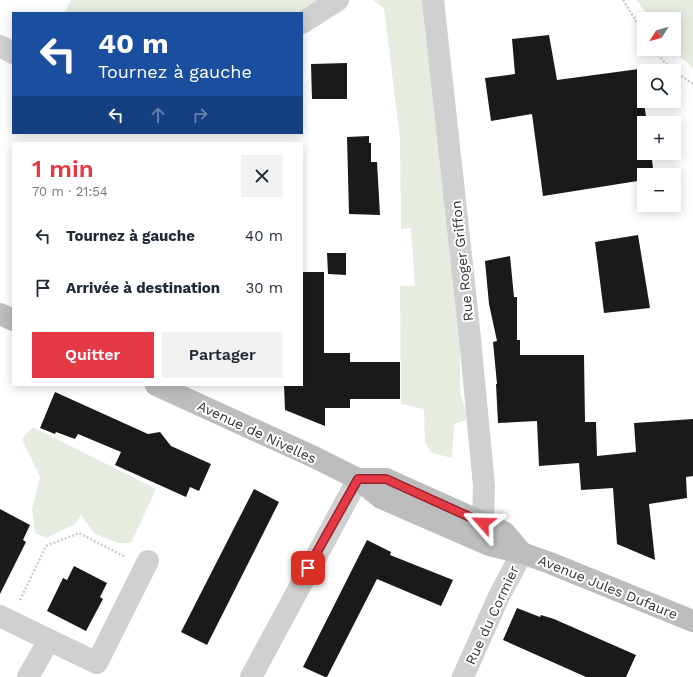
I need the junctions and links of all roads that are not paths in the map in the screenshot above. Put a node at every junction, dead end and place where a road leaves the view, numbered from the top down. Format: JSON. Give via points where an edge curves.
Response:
{"nodes":[{"id":1,"x":338,"y":0,"type":"edge"},
{"id":2,"x":433,"y":0,"type":"edge"},
{"id":3,"x":303,"y":22,"type":"edge"},
{"id":4,"x":0,"y":46,"type":"edge"},
{"id":5,"x":12,"y":52,"type":"edge"},
{"id":6,"x":0,"y":314,"type":"edge"},
{"id":7,"x":12,"y":320,"type":"edge"},
{"id":8,"x":158,"y":386,"type":"edge"},
{"id":9,"x":358,"y":479,"type":"junction"},
{"id":10,"x":483,"y":523,"type":"junction"},
{"id":11,"x":522,"y":553,"type":"junction"},
{"id":12,"x":146,"y":564,"type":"road end"},
{"id":13,"x":5,"y":618,"type":"edge"},
{"id":14,"x":693,"y":622,"type":"edge"},
{"id":15,"x":49,"y":640,"type":"junction"},
{"id":16,"x":28,"y":677,"type":"edge"},
{"id":17,"x":251,"y":677,"type":"edge"},
{"id":18,"x":463,"y":677,"type":"edge"}],
"edges":[{"from":1,"to":3,"type":"street"},
{"from":2,"to":10,"type":"street","name":"Rue Roger Griffon","via":[[470,338],[484,486]]},
{"from":4,"to":5,"type":"street"},
{"from":6,"to":7,"type":"main road"},
{"from":8,"to":9,"type":"main road","name":"Avenue de Nivelles"},
{"from":9,"to":10,"type":"main road","name":"Avenue de Nivelles","via":[[386,479]]},
{"from":9,"to":11,"type":"main road","name":"Avenue de Nivelles","via":[[381,498],[489,546]]},
{"from":9,"to":17,"type":"street"},
{"from":10,"to":11,"type":"main road","name":"Avenue de Nivelles","via":[[504,532]]},
{"from":11,"to":14,"type":"main road","name":"Avenue Jules Dufaure"},
{"from":11,"to":18,"type":"street","name":"Rue du Cormier","via":[[499,596]]},
{"from":12,"to":15,"type":"street","via":[[97,663]]},
{"from":13,"to":15,"type":"street"},
{"from":15,"to":16,"type":"street"}]}
